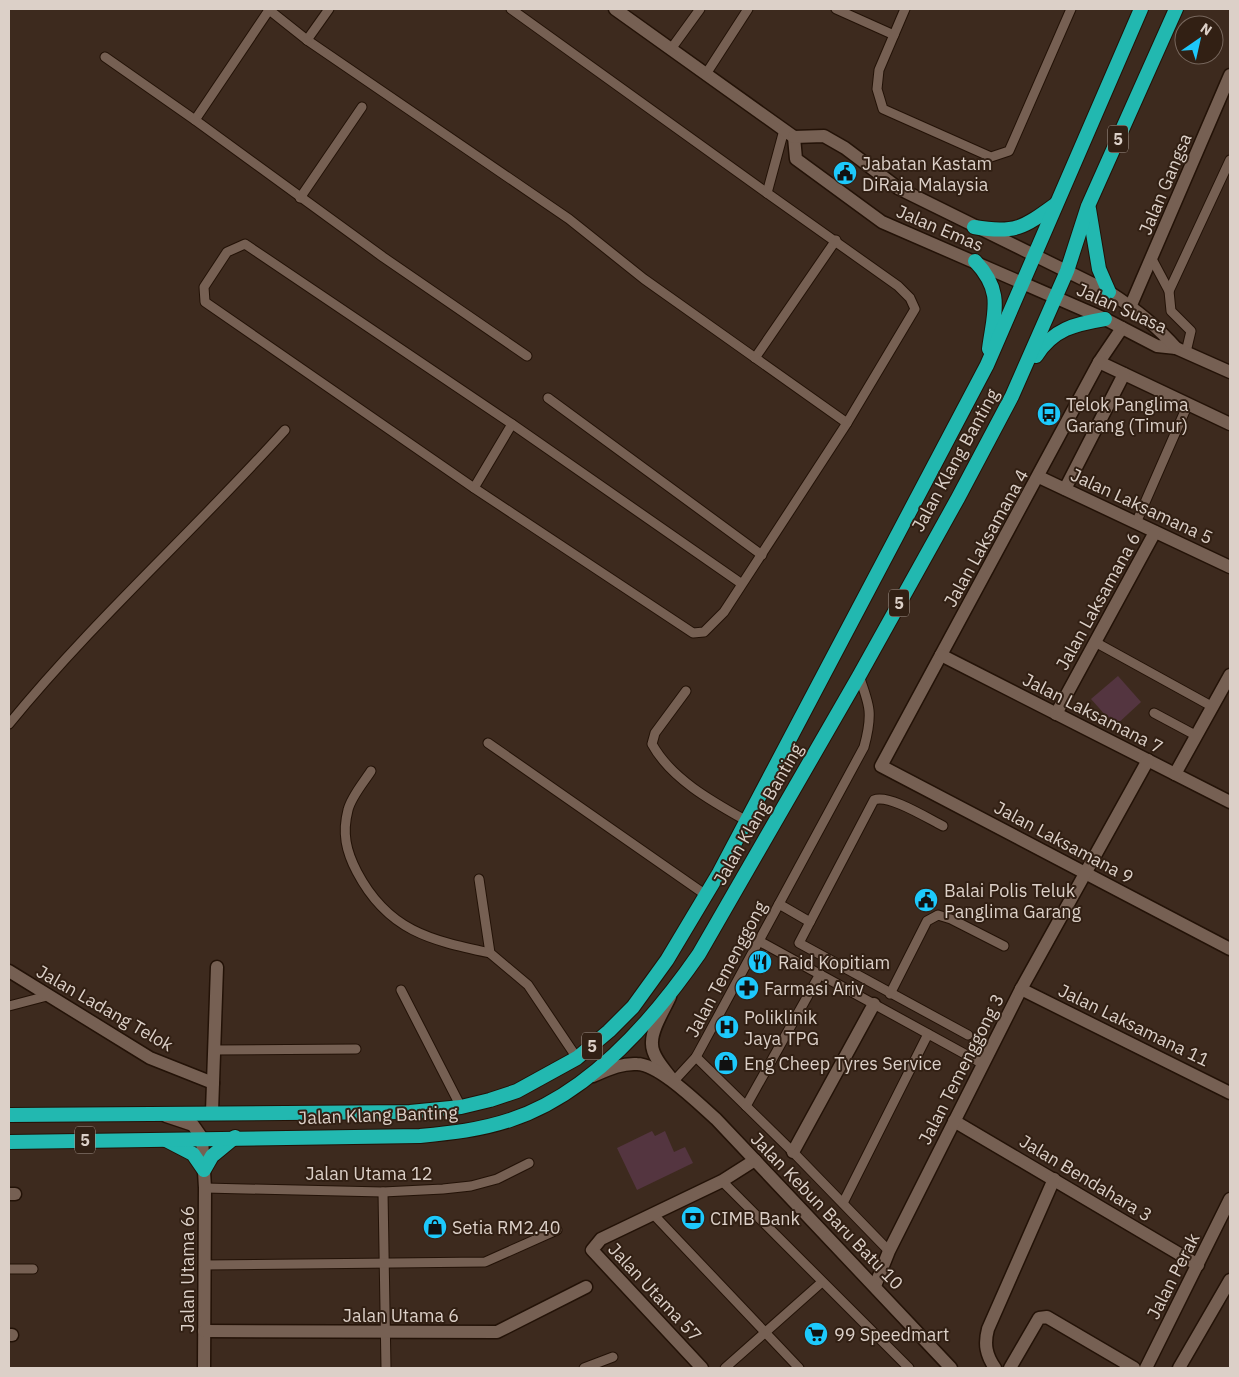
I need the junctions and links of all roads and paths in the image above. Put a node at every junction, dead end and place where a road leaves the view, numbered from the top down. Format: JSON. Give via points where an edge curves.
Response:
{"nodes":[{"id":1,"x":269,"y":9,"type":"edge"},
{"id":2,"x":329,"y":9,"type":"edge"},
{"id":3,"x":511,"y":9,"type":"edge"},
{"id":4,"x":614,"y":9,"type":"edge"},
{"id":5,"x":700,"y":9,"type":"edge"},
{"id":6,"x":748,"y":9,"type":"edge"},
{"id":7,"x":836,"y":9,"type":"edge"},
{"id":8,"x":905,"y":9,"type":"edge"},
{"id":9,"x":1071,"y":9,"type":"edge"},
{"id":10,"x":1141,"y":9,"type":"edge"},
{"id":11,"x":1176,"y":9,"type":"edge"},
{"id":12,"x":894,"y":35,"type":"junction"},
{"id":13,"x":307,"y":40,"type":"junction"},
{"id":14,"x":671,"y":49,"type":"junction"},
{"id":15,"x":104,"y":57,"type":"dead end"},
{"id":16,"x":706,"y":74,"type":"junction"},
{"id":17,"x":1230,"y":75,"type":"edge"},
{"id":18,"x":362,"y":107,"type":"dead end"},
{"id":19,"x":195,"y":120,"type":"junction"},
{"id":20,"x":789,"y":133,"type":"junction"},
{"id":21,"x":1230,"y":160,"type":"edge"},
{"id":22,"x":767,"y":193,"type":"junction"},
{"id":23,"x":300,"y":198,"type":"junction"},
{"id":24,"x":1057,"y":203,"type":"junction"},
{"id":25,"x":1088,"y":206,"type":"junction"},
{"id":26,"x":974,"y":227,"type":"junction"},
{"id":27,"x":836,"y":240,"type":"junction"},
{"id":28,"x":1034,"y":256,"type":"junction"},
{"id":29,"x":1152,"y":259,"type":"junction"},
{"id":30,"x":975,"y":261,"type":"junction"},
{"id":31,"x":1066,"y":271,"type":"junction"},
{"id":32,"x":1023,"y":283,"type":"junction"},
{"id":33,"x":1169,"y":291,"type":"junction"},
{"id":34,"x":1109,"y":292,"type":"junction"},
{"id":35,"x":1056,"y":297,"type":"junction"},
{"id":36,"x":1131,"y":305,"type":"junction"},
{"id":37,"x":1105,"y":319,"type":"junction"},
{"id":38,"x":1122,"y":328,"type":"junction"},
{"id":39,"x":1181,"y":350,"type":"junction"},
{"id":40,"x":527,"y":356,"type":"dead end"},
{"id":41,"x":755,"y":358,"type":"junction"},
{"id":42,"x":1099,"y":362,"type":"junction"},
{"id":43,"x":987,"y":365,"type":"junction"},
{"id":44,"x":1230,"y":372,"type":"edge"},
{"id":45,"x":1124,"y":374,"type":"junction"},
{"id":46,"x":1012,"y":396,"type":"junction"},
{"id":47,"x":548,"y":398,"type":"dead end"},
{"id":48,"x":1188,"y":404,"type":"junction"},
{"id":49,"x":848,"y":423,"type":"junction"},
{"id":50,"x":512,"y":424,"type":"junction"},
{"id":51,"x":1230,"y":424,"type":"edge"},
{"id":52,"x":285,"y":430,"type":"dead end"},
{"id":53,"x":1039,"y":477,"type":"junction"},
{"id":54,"x":474,"y":488,"type":"junction"},
{"id":55,"x":1065,"y":489,"type":"junction"},
{"id":56,"x":1136,"y":523,"type":"junction"},
{"id":57,"x":1156,"y":532,"type":"junction"},
{"id":58,"x":762,"y":554,"type":"junction"},
{"id":59,"x":1230,"y":567,"type":"edge"},
{"id":60,"x":742,"y":584,"type":"junction"},
{"id":61,"x":1095,"y":642,"type":"junction"},
{"id":62,"x":941,"y":656,"type":"junction"},
{"id":63,"x":859,"y":676,"type":"junction"},
{"id":64,"x":1230,"y":676,"type":"edge"},
{"id":65,"x":686,"y":690,"type":"dead end"},
{"id":66,"x":1213,"y":707,"type":"junction"},
{"id":67,"x":1154,"y":713,"type":"dead end"},
{"id":68,"x":1056,"y":714,"type":"junction"},
{"id":69,"x":9,"y":724,"type":"edge"},
{"id":70,"x":1196,"y":736,"type":"junction"},
{"id":71,"x":488,"y":743,"type":"dead end"},
{"id":72,"x":1148,"y":760,"type":"junction"},
{"id":73,"x":882,"y":766,"type":"joint"},
{"id":74,"x":371,"y":771,"type":"dead end"},
{"id":75,"x":1175,"y":774,"type":"junction"},
{"id":76,"x":1230,"y":802,"type":"edge"},
{"id":77,"x":747,"y":821,"type":"junction"},
{"id":78,"x":943,"y":826,"type":"dead end"},
{"id":79,"x":1086,"y":873,"type":"junction"},
{"id":80,"x":479,"y":879,"type":"dead end"},
{"id":81,"x":706,"y":895,"type":"junction"},
{"id":82,"x":779,"y":904,"type":"junction"},
{"id":83,"x":810,"y":922,"type":"junction"},
{"id":84,"x":759,"y":941,"type":"junction"},
{"id":85,"x":1004,"y":946,"type":"dead end"},
{"id":86,"x":1230,"y":949,"type":"edge"},
{"id":87,"x":490,"y":954,"type":"junction"},
{"id":88,"x":217,"y":966,"type":"dead end"},
{"id":89,"x":9,"y":971,"type":"edge"},
{"id":90,"x":820,"y":974,"type":"junction"},
{"id":91,"x":1021,"y":989,"type":"junction"},
{"id":92,"x":401,"y":990,"type":"dead end"},
{"id":93,"x":674,"y":990,"type":"junction"},
{"id":94,"x":890,"y":994,"type":"junction"},
{"id":95,"x":48,"y":996,"type":"junction"},
{"id":96,"x":874,"y":1004,"type":"junction"},
{"id":97,"x":9,"y":1006,"type":"edge"},
{"id":98,"x":928,"y":1034,"type":"junction"},
{"id":99,"x":968,"y":1035,"type":"dead end"},
{"id":100,"x":356,"y":1048,"type":"dead end"},
{"id":101,"x":214,"y":1050,"type":"junction"},
{"id":102,"x":696,"y":1057,"type":"junction"},
{"id":103,"x":577,"y":1058,"type":"junction"},
{"id":104,"x":984,"y":1064,"type":"junction"},
{"id":105,"x":582,"y":1082,"type":"junction"},
{"id":106,"x":673,"y":1082,"type":"junction"},
{"id":107,"x":213,"y":1084,"type":"junction"},
{"id":108,"x":1230,"y":1093,"type":"edge"},
{"id":109,"x":746,"y":1106,"type":"junction"},
{"id":110,"x":460,"y":1107,"type":"junction"},
{"id":111,"x":212,"y":1112,"type":"junction"},
{"id":112,"x":157,"y":1113,"type":"junction"},
{"id":113,"x":9,"y":1115,"type":"edge"},
{"id":114,"x":954,"y":1121,"type":"junction"},
{"id":115,"x":235,"y":1137,"type":"junction"},
{"id":116,"x":162,"y":1138,"type":"junction"},
{"id":117,"x":202,"y":1138,"type":"junction"},
{"id":118,"x":9,"y":1142,"type":"edge"},
{"id":119,"x":793,"y":1152,"type":"junction"},
{"id":120,"x":755,"y":1160,"type":"junction"},
{"id":121,"x":529,"y":1163,"type":"dead end"},
{"id":122,"x":204,"y":1170,"type":"junction"},
{"id":123,"x":1054,"y":1178,"type":"junction"},
{"id":124,"x":722,"y":1181,"type":"junction"},
{"id":125,"x":205,"y":1188,"type":"junction"},
{"id":126,"x":383,"y":1192,"type":"junction"},
{"id":127,"x":1230,"y":1198,"type":"edge"},
{"id":128,"x":843,"y":1203,"type":"junction"},
{"id":129,"x":654,"y":1215,"type":"junction"},
{"id":130,"x":557,"y":1230,"type":"dead end"},
{"id":131,"x":889,"y":1251,"type":"junction"},
{"id":132,"x":384,"y":1263,"type":"junction"},
{"id":133,"x":204,"y":1264,"type":"junction"},
{"id":134,"x":1198,"y":1265,"type":"junction"},
{"id":135,"x":9,"y":1269,"type":"edge"},
{"id":136,"x":32,"y":1269,"type":"dead end"},
{"id":137,"x":1230,"y":1280,"type":"edge"},
{"id":138,"x":822,"y":1282,"type":"junction"},
{"id":139,"x":875,"y":1286,"type":"junction"},
{"id":140,"x":586,"y":1287,"type":"dead end"},
{"id":141,"x":204,"y":1331,"type":"junction"},
{"id":142,"x":385,"y":1333,"type":"junction"},
{"id":143,"x":765,"y":1333,"type":"junction"},
{"id":144,"x":613,"y":1357,"type":"dead end"},
{"id":145,"x":1129,"y":1367,"type":"edge"},
{"id":146,"x":204,"y":1368,"type":"edge"},
{"id":147,"x":386,"y":1368,"type":"edge"},
{"id":148,"x":584,"y":1368,"type":"edge"},
{"id":149,"x":702,"y":1368,"type":"edge"},
{"id":150,"x":725,"y":1368,"type":"edge"},
{"id":151,"x":799,"y":1368,"type":"edge"},
{"id":152,"x":909,"y":1368,"type":"edge"},
{"id":153,"x":951,"y":1368,"type":"edge"},
{"id":154,"x":995,"y":1368,"type":"edge"},
{"id":155,"x":1010,"y":1368,"type":"edge"},
{"id":156,"x":1146,"y":1368,"type":"edge"},
{"id":157,"x":1178,"y":1368,"type":"edge"}],
"edges":[{"from":1,"to":13,"type":"lane"},
{"from":1,"to":19,"type":"lane"},
{"from":2,"to":13,"type":"lane"},
{"from":3,"to":22,"type":"lane"},
{"from":4,"to":14,"type":"street"},
{"from":5,"to":14,"type":"lane"},
{"from":6,"to":16,"type":"lane"},
{"from":7,"to":12,"type":"lane"},
{"from":8,"to":12,"type":"lane"},
{"from":9,"to":12,"type":"lane","via":[[1009,151],[991,158],[883,109],[877,89],[878,70]]},
{"from":10,"to":24,"type":"highway","name":"Jalan Klang Banting","number":"5"},
{"from":11,"to":25,"type":"highway","name":"Jalan Klang Banting","number":"5"},
{"from":13,"to":41,"type":"lane","via":[[569,219],[644,279]]},
{"from":14,"to":16,"type":"street"},
{"from":15,"to":19,"type":"lane"},
{"from":16,"to":20,"type":"street"},
{"from":17,"to":29,"type":"street","name":"Jalan Gangsa"},
{"from":18,"to":23,"type":"lane"},
{"from":19,"to":23,"type":"lane"},
{"from":20,"to":22,"type":"lane"},
{"from":20,"to":26,"type":"street","name":"Jalan Emas","via":[[824,136],[898,188]]},
{"from":20,"to":30,"type":"street","name":"Jalan Emas","via":[[796,159],[882,222]]},
{"from":21,"to":33,"type":"lane"},
{"from":22,"to":27,"type":"lane"},
{"from":23,"to":40,"type":"lane"},
{"from":24,"to":26,"type":"highway","via":[[1036,219],[1010,231]]},
{"from":24,"to":28,"type":"highway","name":"Jalan Klang Banting","number":"5"},
{"from":25,"to":31,"type":"highway","name":"Jalan Klang Banting","number":"5"},
{"from":25,"to":34,"type":"highway","via":[[1099,269]]},
{"from":26,"to":28,"type":"street","name":"Jalan Emas"},
{"from":27,"to":41,"type":"lane"},
{"from":27,"to":49,"type":"lane","via":[[898,286],[910,298],[915,309]]},
{"from":28,"to":31,"type":"street","name":"Jalan Emas"},
{"from":28,"to":32,"type":"highway","name":"Jalan Klang Banting","number":"5"},
{"from":29,"to":33,"type":"lane"},
{"from":29,"to":36,"type":"street","name":"Jalan Gangsa"},
{"from":30,"to":32,"type":"street","name":"Jalan Emas"},
{"from":30,"to":43,"type":"highway","via":[[987,274],[994,289]]},
{"from":31,"to":34,"type":"street","name":"Jalan Emas"},
{"from":31,"to":35,"type":"highway","name":"Jalan Klang Banting","number":"5"},
{"from":32,"to":35,"type":"street","name":"Jalan Emas"},
{"from":32,"to":43,"type":"highway","name":"Jalan Klang Banting","number":"5"},
{"from":33,"to":39,"type":"lane","via":[[1171,311],[1191,331]]},
{"from":34,"to":36,"type":"street","name":"Jalan Emas"},
{"from":35,"to":37,"type":"street","name":"Jalan Suasa"},
{"from":35,"to":46,"type":"highway","name":"Jalan Klang Banting","number":"5"},
{"from":36,"to":39,"type":"street","name":"Jalan Emas"},
{"from":37,"to":38,"type":"street","name":"Jalan Suasa"},
{"from":37,"to":46,"type":"highway","via":[[1074,324],[1050,337]]},
{"from":38,"to":39,"type":"street","name":"Jalan Suasa","via":[[1157,346]]},
{"from":38,"to":42,"type":"street","name":"Jalan Laksamana 4"},
{"from":39,"to":44,"type":"street","name":"Jalan Suasa"},
{"from":41,"to":49,"type":"lane"},
{"from":42,"to":45,"type":"street"},
{"from":42,"to":53,"type":"street","name":"Jalan Laksamana 4"},
{"from":43,"to":77,"type":"highway","name":"Jalan Klang Banting","number":"5"},
{"from":45,"to":48,"type":"street"},
{"from":45,"to":55,"type":"street"},
{"from":46,"to":63,"type":"highway","name":"Jalan Klang Banting","number":"5"},
{"from":47,"to":58,"type":"lane"},
{"from":48,"to":51,"type":"street"},
{"from":48,"to":56,"type":"lane"},
{"from":49,"to":58,"type":"lane"},
{"from":50,"to":54,"type":"lane"},
{"from":50,"to":54,"type":"lane","via":[[245,244],[227,252],[204,287],[205,302]]},
{"from":50,"to":60,"type":"lane"},
{"from":52,"to":69,"type":"lane","via":[[228,494],[74,648]]},
{"from":53,"to":55,"type":"street","name":"Jalan Laksamana 5"},
{"from":53,"to":62,"type":"street","name":"Jalan Laksamana 4"},
{"from":54,"to":60,"type":"lane","via":[[693,633],[704,632],[713,625]]},
{"from":55,"to":56,"type":"street","name":"Jalan Laksamana 5"},
{"from":56,"to":57,"type":"street","name":"Jalan Laksamana 5"},
{"from":57,"to":59,"type":"street","name":"Jalan Laksamana 5"},
{"from":57,"to":61,"type":"street","name":"Jalan Laksamana 6"},
{"from":58,"to":60,"type":"lane"},
{"from":61,"to":66,"type":"lane"},
{"from":61,"to":68,"type":"street","name":"Jalan Laksamana 6"},
{"from":62,"to":68,"type":"street","name":"Jalan Laksamana 7"},
{"from":62,"to":73,"type":"street","name":"Jalan Laksamana 4"},
{"from":63,"to":82,"type":"lane","name":"Jalan Temenggong","via":[[869,702],[871,722],[864,746]]},
{"from":63,"to":93,"type":"highway","name":"Jalan Klang Banting","number":"5","via":[[720,918]]},
{"from":64,"to":66,"type":"street"},
{"from":65,"to":77,"type":"lane","via":[[655,733],[652,744],[658,756],[692,787]]},
{"from":66,"to":70,"type":"street"},
{"from":67,"to":70,"type":"lane"},
{"from":68,"to":72,"type":"street","name":"Jalan Laksamana 7"},
{"from":70,"to":75,"type":"street"},
{"from":71,"to":81,"type":"lane"},
{"from":72,"to":75,"type":"street","name":"Jalan Laksamana 7"},
{"from":72,"to":79,"type":"street","name":"Jalan Temenggong 3"},
{"from":73,"to":79,"type":"street","name":"Jalan Laksamana 9"},
{"from":74,"to":87,"type":"lane","via":[[348,808],[344,834],[350,857],[366,888],[384,911],[409,928],[439,942]]},
{"from":75,"to":76,"type":"street","name":"Jalan Laksamana 7"},
{"from":77,"to":81,"type":"highway","name":"Jalan Klang Banting","number":"5"},
{"from":78,"to":83,"type":"lane","via":[[892,802],[880,798],[874,800]]},
{"from":79,"to":86,"type":"street","name":"Jalan Laksamana 9"},
{"from":79,"to":91,"type":"street","name":"Jalan Temenggong 3"},
{"from":80,"to":87,"type":"lane"},
{"from":81,"to":103,"type":"highway","name":"Jalan Klang Banting","number":"5","via":[[648,987],[610,1031]]},
{"from":82,"to":83,"type":"lane"},
{"from":82,"to":84,"type":"lane","name":"Jalan Temenggong"},
{"from":83,"to":94,"type":"lane","via":[[799,943]]},
{"from":84,"to":90,"type":"lane"},
{"from":84,"to":102,"type":"lane","name":"Jalan Temenggong"},
{"from":85,"to":94,"type":"lane","via":[[938,915],[927,921]]},
{"from":87,"to":103,"type":"lane","via":[[528,985]]},
{"from":88,"to":101,"type":"street"},
{"from":89,"to":95,"type":"street","name":"Jalan Ladang Telok"},
{"from":90,"to":96,"type":"lane"},
{"from":90,"to":109,"type":"lane"},
{"from":91,"to":104,"type":"street","name":"Jalan Temenggong 3"},
{"from":91,"to":108,"type":"street","name":"Jalan Laksamana 11"},
{"from":92,"to":110,"type":"lane"},
{"from":93,"to":105,"type":"highway","name":"Jalan Klang Banting","number":"5","via":[[623,1046]]},
{"from":93,"to":106,"type":"street","via":[[652,1044]]},
{"from":94,"to":99,"type":"lane"},
{"from":95,"to":97,"type":"lane"},
{"from":95,"to":107,"type":"street","name":"Jalan Ladang Telok","via":[[150,1058]]},
{"from":96,"to":98,"type":"lane"},
{"from":96,"to":119,"type":"street"},
{"from":98,"to":104,"type":"lane"},
{"from":98,"to":128,"type":"lane"},
{"from":100,"to":101,"type":"lane"},
{"from":101,"to":107,"type":"street"},
{"from":102,"to":106,"type":"lane"},
{"from":102,"to":109,"type":"lane","name":"Jalan Temenggong"},
{"from":103,"to":110,"type":"highway","name":"Jalan Klang Banting","number":"5","via":[[517,1091]]},
{"from":104,"to":114,"type":"street","name":"Jalan Temenggong 3"},
{"from":105,"to":106,"type":"street","via":[[610,1068],[640,1063]]},
{"from":105,"to":115,"type":"highway","name":"Jalan Klang Banting","number":"5","via":[[511,1120],[454,1133]]},
{"from":106,"to":120,"type":"street","name":"Jalan Kebun Baru Batu 10"},
{"from":107,"to":111,"type":"street"},
{"from":109,"to":119,"type":"lane","name":"Jalan Temenggong"},
{"from":110,"to":111,"type":"highway","name":"Jalan Klang Banting","number":"5","via":[[410,1112]]},
{"from":111,"to":112,"type":"highway","name":"Jalan Klang Banting","number":"5"},
{"from":112,"to":113,"type":"highway","name":"Jalan Klang Banting","number":"5"},
{"from":112,"to":117,"type":"street","via":[[193,1126]]},
{"from":114,"to":123,"type":"street","name":"Jalan Bendahara 3"},
{"from":114,"to":131,"type":"street","name":"Jalan Temenggong 3"},
{"from":115,"to":117,"type":"highway","name":"Jalan Klang Banting","number":"5"},
{"from":115,"to":122,"type":"highway","via":[[212,1156]]},
{"from":116,"to":117,"type":"highway","name":"Jalan Klang Banting","number":"5"},
{"from":116,"to":118,"type":"highway","name":"Jalan Klang Banting","number":"5"},
{"from":116,"to":122,"type":"highway","via":[[193,1154]]},
{"from":117,"to":122,"type":"street","name":"Jalan Utama 66"},
{"from":119,"to":128,"type":"lane","name":"Jalan Temenggong"},
{"from":120,"to":124,"type":"street"},
{"from":120,"to":139,"type":"street","name":"Jalan Kebun Baru Batu 10"},
{"from":121,"to":126,"type":"lane","name":"Jalan Utama 12","via":[[497,1179],[470,1186]]},
{"from":122,"to":125,"type":"street","name":"Jalan Utama 66"},
{"from":123,"to":134,"type":"street","name":"Jalan Bendahara 3"},
{"from":123,"to":154,"type":"street","via":[[988,1328],[985,1341],[988,1358]]},
{"from":124,"to":129,"type":"street"},
{"from":124,"to":138,"type":"lane"},
{"from":125,"to":126,"type":"lane","name":"Jalan Utama 12"},
{"from":125,"to":133,"type":"street","name":"Jalan Utama 66"},
{"from":126,"to":132,"type":"lane"},
{"from":127,"to":134,"type":"street","name":"Jalan Perak"},
{"from":128,"to":131,"type":"lane","name":"Jalan Temenggong"},
{"from":129,"to":143,"type":"lane"},
{"from":129,"to":149,"type":"street","name":"Jalan Utama 57","via":[[601,1239],[592,1250]]},
{"from":130,"to":132,"type":"lane","via":[[485,1262]]},
{"from":131,"to":139,"type":"street","name":"Jalan Temenggong 3"},
{"from":132,"to":133,"type":"lane"},
{"from":132,"to":142,"type":"lane"},
{"from":133,"to":141,"type":"street","name":"Jalan Utama 66"},
{"from":134,"to":156,"type":"street","name":"Jalan Perak"},
{"from":135,"to":136,"type":"lane"},
{"from":137,"to":157,"type":"street"},
{"from":138,"to":143,"type":"lane"},
{"from":138,"to":152,"type":"lane"},
{"from":139,"to":153,"type":"street","name":"Jalan Kebun Baru Batu 10"},
{"from":140,"to":142,"type":"street","name":"Jalan Utama 6","via":[[497,1332]]},
{"from":141,"to":142,"type":"street","name":"Jalan Utama 6"},
{"from":141,"to":146,"type":"street","name":"Jalan Utama 66"},
{"from":142,"to":147,"type":"lane"},
{"from":143,"to":150,"type":"lane"},
{"from":143,"to":151,"type":"lane"},
{"from":144,"to":148,"type":"lane"},
{"from":145,"to":155,"type":"street","via":[[1047,1317],[1039,1318]]}]}
